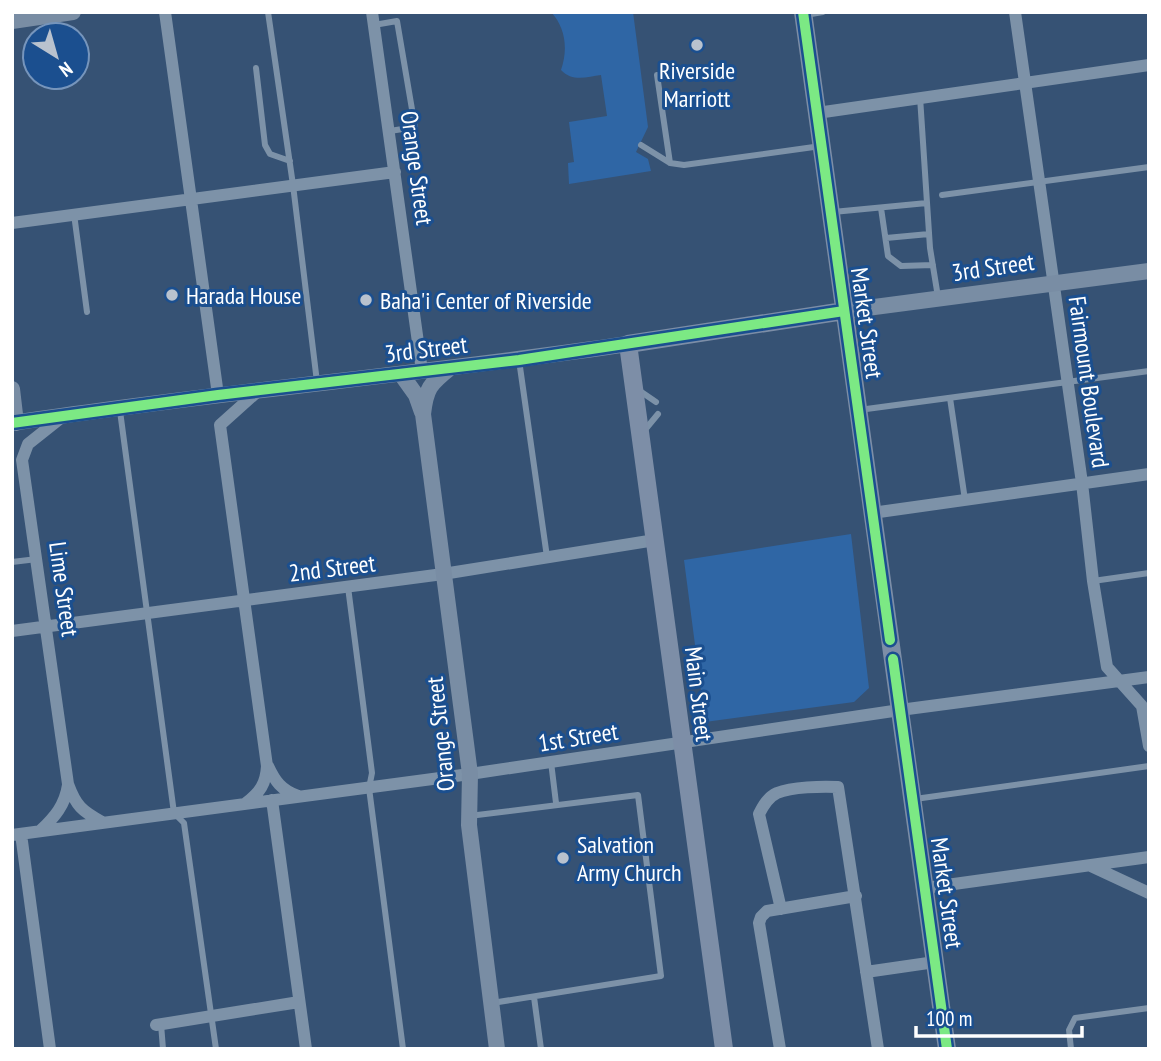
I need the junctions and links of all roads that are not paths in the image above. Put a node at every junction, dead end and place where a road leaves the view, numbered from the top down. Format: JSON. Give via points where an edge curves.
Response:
{"nodes":[{"id":1,"x":165,"y":12,"type":"edge"},
{"id":2,"x":268,"y":12,"type":"edge"},
{"id":3,"x":823,"y":12,"type":"edge"},
{"id":4,"x":1015,"y":12,"type":"edge"},
{"id":5,"x":68,"y":13,"type":"edge"},
{"id":6,"x":803,"y":14,"type":"edge"},
{"id":7,"x":373,"y":19,"type":"edge"},
{"id":8,"x":12,"y":22,"type":"edge"},
{"id":9,"x":1149,"y":65,"type":"edge"},
{"id":10,"x":256,"y":68,"type":"dead end"},
{"id":11,"x":657,"y":75,"type":"dead end"},
{"id":12,"x":1024,"y":82,"type":"junction"},
{"id":13,"x":920,"y":97,"type":"junction"},
{"id":14,"x":817,"y":113,"type":"junction"},
{"id":15,"x":390,"y":131,"type":"junction"},
{"id":16,"x":641,"y":145,"type":"dead end"},
{"id":17,"x":821,"y":146,"type":"junction"},
{"id":18,"x":290,"y":161,"type":"junction"},
{"id":19,"x":670,"y":163,"type":"junction"},
{"id":20,"x":1149,"y":167,"type":"edge"},
{"id":21,"x":395,"y":172,"type":"junction"},
{"id":22,"x":1039,"y":183,"type":"junction"},
{"id":23,"x":293,"y":185,"type":"junction"},
{"id":24,"x":942,"y":195,"type":"dead end"},
{"id":25,"x":191,"y":198,"type":"junction"},
{"id":26,"x":927,"y":203,"type":"junction"},
{"id":27,"x":881,"y":208,"type":"junction"},
{"id":28,"x":831,"y":213,"type":"junction"},
{"id":29,"x":74,"y":214,"type":"junction"},
{"id":30,"x":12,"y":223,"type":"edge"},
{"id":31,"x":929,"y":234,"type":"junction"},
{"id":32,"x":886,"y":238,"type":"junction"},
{"id":33,"x":933,"y":265,"type":"junction"},
{"id":34,"x":1149,"y":271,"type":"edge"},
{"id":35,"x":1053,"y":284,"type":"junction"},
{"id":36,"x":939,"y":299,"type":"junction"},
{"id":37,"x":844,"y":311,"type":"junction"},
{"id":38,"x":87,"y":312,"type":"dead end"},
{"id":39,"x":628,"y":344,"type":"junction"},
{"id":40,"x":519,"y":360,"type":"junction"},
{"id":41,"x":450,"y":368,"type":"junction"},
{"id":42,"x":422,"y":371,"type":"junction"},
{"id":43,"x":1149,"y":371,"type":"edge"},
{"id":44,"x":401,"y":374,"type":"junction"},
{"id":45,"x":1066,"y":382,"type":"junction"},
{"id":46,"x":317,"y":384,"type":"junction"},
{"id":47,"x":635,"y":388,"type":"junction"},
{"id":48,"x":12,"y":389,"type":"edge"},
{"id":49,"x":258,"y":391,"type":"junction"},
{"id":50,"x":218,"y":395,"type":"junction"},
{"id":51,"x":950,"y":398,"type":"junction"},
{"id":52,"x":656,"y":402,"type":"dead end"},
{"id":53,"x":120,"y":409,"type":"junction"},
{"id":54,"x":858,"y":411,"type":"junction"},
{"id":55,"x":423,"y":414,"type":"junction"},
{"id":56,"x":658,"y":414,"type":"dead end"},
{"id":57,"x":62,"y":417,"type":"junction"},
{"id":58,"x":14,"y":423,"type":"edge"},
{"id":59,"x":641,"y":436,"type":"junction"},
{"id":60,"x":1149,"y":474,"type":"edge"},
{"id":61,"x":1082,"y":483,"type":"junction"},
{"id":62,"x":965,"y":499,"type":"junction"},
{"id":63,"x":872,"y":513,"type":"junction"},
{"id":64,"x":655,"y":540,"type":"junction"},
{"id":65,"x":547,"y":557,"type":"junction"},
{"id":66,"x":37,"y":559,"type":"junction"},
{"id":67,"x":12,"y":562,"type":"edge"},
{"id":68,"x":1149,"y":573,"type":"edge"},
{"id":69,"x":443,"y":574,"type":"junction"},
{"id":70,"x":1093,"y":581,"type":"junction"},
{"id":71,"x":348,"y":587,"type":"junction"},
{"id":72,"x":245,"y":600,"type":"junction"},
{"id":73,"x":146,"y":613,"type":"junction"},
{"id":74,"x":47,"y":626,"type":"junction"},
{"id":75,"x":12,"y":631,"type":"edge"},
{"id":76,"x":1149,"y":677,"type":"edge"},
{"id":77,"x":1122,"y":681,"type":"junction"},
{"id":78,"x":900,"y":710,"type":"junction"},
{"id":79,"x":680,"y":742,"type":"junction"},
{"id":80,"x":1149,"y":746,"type":"edge"},
{"id":81,"x":551,"y":762,"type":"junction"},
{"id":82,"x":268,"y":766,"type":"junction"},
{"id":83,"x":1149,"y":766,"type":"edge"},
{"id":84,"x":470,"y":774,"type":"junction"},
{"id":85,"x":68,"y":784,"type":"junction"},
{"id":86,"x":369,"y":788,"type":"junction"},
{"id":87,"x":300,"y":797,"type":"junction"},
{"id":88,"x":272,"y":800,"type":"junction"},
{"id":89,"x":913,"y":800,"type":"junction"},
{"id":90,"x":556,"y":803,"type":"junction"},
{"id":91,"x":246,"y":804,"type":"junction"},
{"id":92,"x":174,"y":813,"type":"junction"},
{"id":93,"x":469,"y":816,"type":"junction"},
{"id":94,"x":103,"y":822,"type":"junction"},
{"id":95,"x":40,"y":831,"type":"junction"},
{"id":96,"x":17,"y":834,"type":"edge"},
{"id":97,"x":1149,"y":857,"type":"edge"},
{"id":98,"x":1091,"y":866,"type":"junction"},
{"id":99,"x":925,"y":888,"type":"junction"},
{"id":100,"x":1149,"y":893,"type":"edge"},
{"id":101,"x":856,"y":896,"type":"junction"},
{"id":102,"x":781,"y":909,"type":"junction"},
{"id":103,"x":935,"y":962,"type":"junction"},
{"id":104,"x":866,"y":972,"type":"junction"},
{"id":105,"x":534,"y":997,"type":"junction"},
{"id":106,"x":299,"y":1002,"type":"junction"},
{"id":107,"x":490,"y":1004,"type":"junction"},
{"id":108,"x":1149,"y":1008,"type":"edge"},
{"id":109,"x":211,"y":1016,"type":"junction"},
{"id":110,"x":158,"y":1024,"type":"joint"},
{"id":111,"x":50,"y":1049,"type":"edge"},
{"id":112,"x":163,"y":1049,"type":"edge"},
{"id":113,"x":216,"y":1049,"type":"edge"},
{"id":114,"x":306,"y":1049,"type":"edge"},
{"id":115,"x":404,"y":1049,"type":"edge"},
{"id":116,"x":497,"y":1049,"type":"edge"},
{"id":117,"x":541,"y":1049,"type":"edge"},
{"id":118,"x":724,"y":1049,"type":"edge"},
{"id":119,"x":780,"y":1049,"type":"edge"},
{"id":120,"x":878,"y":1049,"type":"edge"},
{"id":121,"x":947,"y":1049,"type":"edge"},
{"id":122,"x":1071,"y":1049,"type":"edge"}],
"edges":[{"from":1,"to":25,"type":"street"},
{"from":2,"to":18,"type":"lane"},
{"from":3,"to":6,"type":"lane"},
{"from":4,"to":12,"type":"street","name":"Fairmount Boulevard"},
{"from":5,"to":8,"type":"street"},
{"from":6,"to":14,"type":"main road","name":"Market Street"},
{"from":7,"to":15,"type":"street","name":"Orange Street"},
{"from":7,"to":15,"type":"lane","via":[[397,21],[415,127]]},
{"from":9,"to":12,"type":"street"},
{"from":10,"to":18,"type":"lane","via":[[265,145],[270,154]]},
{"from":11,"to":19,"type":"lane"},
{"from":12,"to":13,"type":"street"},
{"from":12,"to":22,"type":"street","name":"Fairmount Boulevard"},
{"from":13,"to":14,"type":"street"},
{"from":13,"to":26,"type":"lane"},
{"from":14,"to":17,"type":"main road","name":"Market Street"},
{"from":15,"to":21,"type":"street","name":"Orange Street"},
{"from":16,"to":19,"type":"lane"},
{"from":17,"to":19,"type":"lane","via":[[684,165]]},
{"from":17,"to":28,"type":"main road","name":"Market Street"},
{"from":18,"to":23,"type":"lane"},
{"from":20,"to":22,"type":"lane"},
{"from":21,"to":23,"type":"street"},
{"from":21,"to":42,"type":"street","name":"Orange Street"},
{"from":22,"to":24,"type":"lane"},
{"from":22,"to":35,"type":"street","name":"Fairmount Boulevard"},
{"from":23,"to":25,"type":"street"},
{"from":23,"to":46,"type":"lane"},
{"from":25,"to":29,"type":"street"},
{"from":25,"to":50,"type":"street"},
{"from":26,"to":27,"type":"lane"},
{"from":26,"to":31,"type":"lane"},
{"from":27,"to":28,"type":"lane"},
{"from":27,"to":32,"type":"lane"},
{"from":28,"to":37,"type":"main road","name":"Market Street"},
{"from":29,"to":30,"type":"street"},
{"from":29,"to":38,"type":"lane"},
{"from":31,"to":32,"type":"lane"},
{"from":31,"to":33,"type":"lane"},
{"from":32,"to":33,"type":"lane","via":[[888,256],[901,266]]},
{"from":33,"to":36,"type":"lane"},
{"from":34,"to":35,"type":"street","name":"3rd Street"},
{"from":35,"to":36,"type":"street","name":"3rd Street"},
{"from":35,"to":45,"type":"street","name":"Fairmount Boulevard"},
{"from":36,"to":37,"type":"street","name":"3rd Street"},
{"from":37,"to":39,"type":"main road","name":"3rd Street"},
{"from":37,"to":54,"type":"main road","name":"Market Street"},
{"from":39,"to":40,"type":"street","name":"3rd Street"},
{"from":39,"to":47,"type":"main road","name":"Main Street"},
{"from":40,"to":41,"type":"street","name":"3rd Street"},
{"from":40,"to":65,"type":"lane"},
{"from":41,"to":42,"type":"street","name":"3rd Street"},
{"from":41,"to":55,"type":"street","name":"Orange Street","via":[[425,393]]},
{"from":42,"to":44,"type":"street","name":"3rd Street"},
{"from":43,"to":45,"type":"lane"},
{"from":44,"to":46,"type":"street","name":"3rd Street"},
{"from":44,"to":55,"type":"street","name":"Orange Street"},
{"from":45,"to":51,"type":"lane"},
{"from":45,"to":61,"type":"street","name":"Fairmount Boulevard"},
{"from":46,"to":49,"type":"street","name":"3rd Street"},
{"from":47,"to":52,"type":"lane"},
{"from":47,"to":59,"type":"main road","name":"Main Street"},
{"from":48,"to":58,"type":"street"},
{"from":49,"to":50,"type":"street","name":"3rd Street"},
{"from":49,"to":72,"type":"street","via":[[220,425]]},
{"from":50,"to":53,"type":"street","name":"3rd Street"},
{"from":51,"to":54,"type":"lane"},
{"from":51,"to":62,"type":"lane"},
{"from":53,"to":57,"type":"street","name":"3rd Street"},
{"from":53,"to":73,"type":"lane"},
{"from":54,"to":63,"type":"main road","name":"Market Street"},
{"from":55,"to":69,"type":"street","name":"Orange Street"},
{"from":56,"to":59,"type":"lane"},
{"from":57,"to":58,"type":"street","name":"3rd Street"},
{"from":57,"to":66,"type":"street","name":"Lime Street","via":[[28,444],[22,460]]},
{"from":59,"to":64,"type":"main road","name":"Main Street"},
{"from":60,"to":61,"type":"street"},
{"from":61,"to":62,"type":"street"},
{"from":61,"to":70,"type":"street","name":"Fairmount Boulevard"},
{"from":62,"to":63,"type":"street"},
{"from":63,"to":78,"type":"main road","name":"Market Street"},
{"from":64,"to":65,"type":"street","name":"2nd Street"},
{"from":64,"to":79,"type":"main road","name":"Main Street"},
{"from":65,"to":69,"type":"street","name":"2nd Street"},
{"from":66,"to":67,"type":"lane"},
{"from":66,"to":74,"type":"street","name":"Lime Street"},
{"from":68,"to":70,"type":"lane"},
{"from":69,"to":71,"type":"street","name":"2nd Street"},
{"from":69,"to":84,"type":"street","name":"Orange Street"},
{"from":70,"to":77,"type":"street","name":"Fairmount Boulevard","via":[[1107,667]]},
{"from":71,"to":72,"type":"street","name":"2nd Street"},
{"from":71,"to":86,"type":"lane","via":[[372,773]]},
{"from":72,"to":73,"type":"street","name":"2nd Street"},
{"from":72,"to":82,"type":"street"},
{"from":73,"to":74,"type":"street","name":"2nd Street"},
{"from":73,"to":92,"type":"lane"},
{"from":74,"to":75,"type":"street","name":"2nd Street"},
{"from":74,"to":85,"type":"street","name":"Lime Street"},
{"from":76,"to":77,"type":"street","name":"1st Street"},
{"from":77,"to":78,"type":"street","name":"1st Street"},
{"from":77,"to":80,"type":"street","name":"Fairmount Boulevard","via":[[1142,706]]},
{"from":78,"to":79,"type":"street","name":"1st Street"},
{"from":78,"to":89,"type":"main road","name":"Market Street"},
{"from":79,"to":81,"type":"street","name":"1st Street"},
{"from":79,"to":118,"type":"main road","name":"Main Street"},
{"from":81,"to":84,"type":"street","name":"1st Street"},
{"from":81,"to":90,"type":"lane"},
{"from":82,"to":87,"type":"street","via":[[285,792]]},
{"from":82,"to":91,"type":"street","via":[[266,781]]},
{"from":83,"to":89,"type":"lane"},
{"from":84,"to":86,"type":"street","name":"1st Street"},
{"from":84,"to":93,"type":"street","name":"Orange Street"},
{"from":85,"to":94,"type":"street","via":[[85,813]]},
{"from":85,"to":95,"type":"street","via":[[66,800]]},
{"from":86,"to":87,"type":"street","name":"1st Street"},
{"from":86,"to":115,"type":"lane"},
{"from":87,"to":88,"type":"street","name":"1st Street"},
{"from":88,"to":91,"type":"street","name":"1st Street"},
{"from":88,"to":106,"type":"street"},
{"from":89,"to":99,"type":"main road","name":"Market Street"},
{"from":90,"to":93,"type":"lane"},
{"from":90,"to":105,"type":"lane","via":[[638,795],[661,976]]},
{"from":91,"to":92,"type":"street","name":"1st Street"},
{"from":92,"to":94,"type":"street","name":"1st Street"},
{"from":92,"to":109,"type":"lane","via":[[184,825]]},
{"from":93,"to":107,"type":"street","name":"Orange Street"},
{"from":94,"to":95,"type":"street","name":"1st Street"},
{"from":95,"to":96,"type":"street","name":"1st Street"},
{"from":96,"to":111,"type":"street"},
{"from":97,"to":98,"type":"street"},
{"from":98,"to":99,"type":"street"},
{"from":98,"to":100,"type":"street"},
{"from":99,"to":103,"type":"main road","name":"Market Street"},
{"from":101,"to":102,"type":"street"},
{"from":101,"to":102,"type":"street","via":[[838,787],[776,793],[759,814]]},
{"from":101,"to":104,"type":"street"},
{"from":102,"to":119,"type":"street","via":[[767,911],[759,923]]},
{"from":103,"to":104,"type":"street"},
{"from":103,"to":121,"type":"main road","name":"Market Street"},
{"from":104,"to":120,"type":"street"},
{"from":105,"to":107,"type":"lane"},
{"from":105,"to":117,"type":"lane"},
{"from":106,"to":109,"type":"street"},
{"from":106,"to":114,"type":"street"},
{"from":107,"to":116,"type":"street","name":"Orange Street"},
{"from":108,"to":122,"type":"lane","via":[[1075,1018],[1069,1030]]},
{"from":109,"to":110,"type":"street"},
{"from":109,"to":113,"type":"lane"},
{"from":110,"to":112,"type":"lane"}]}
